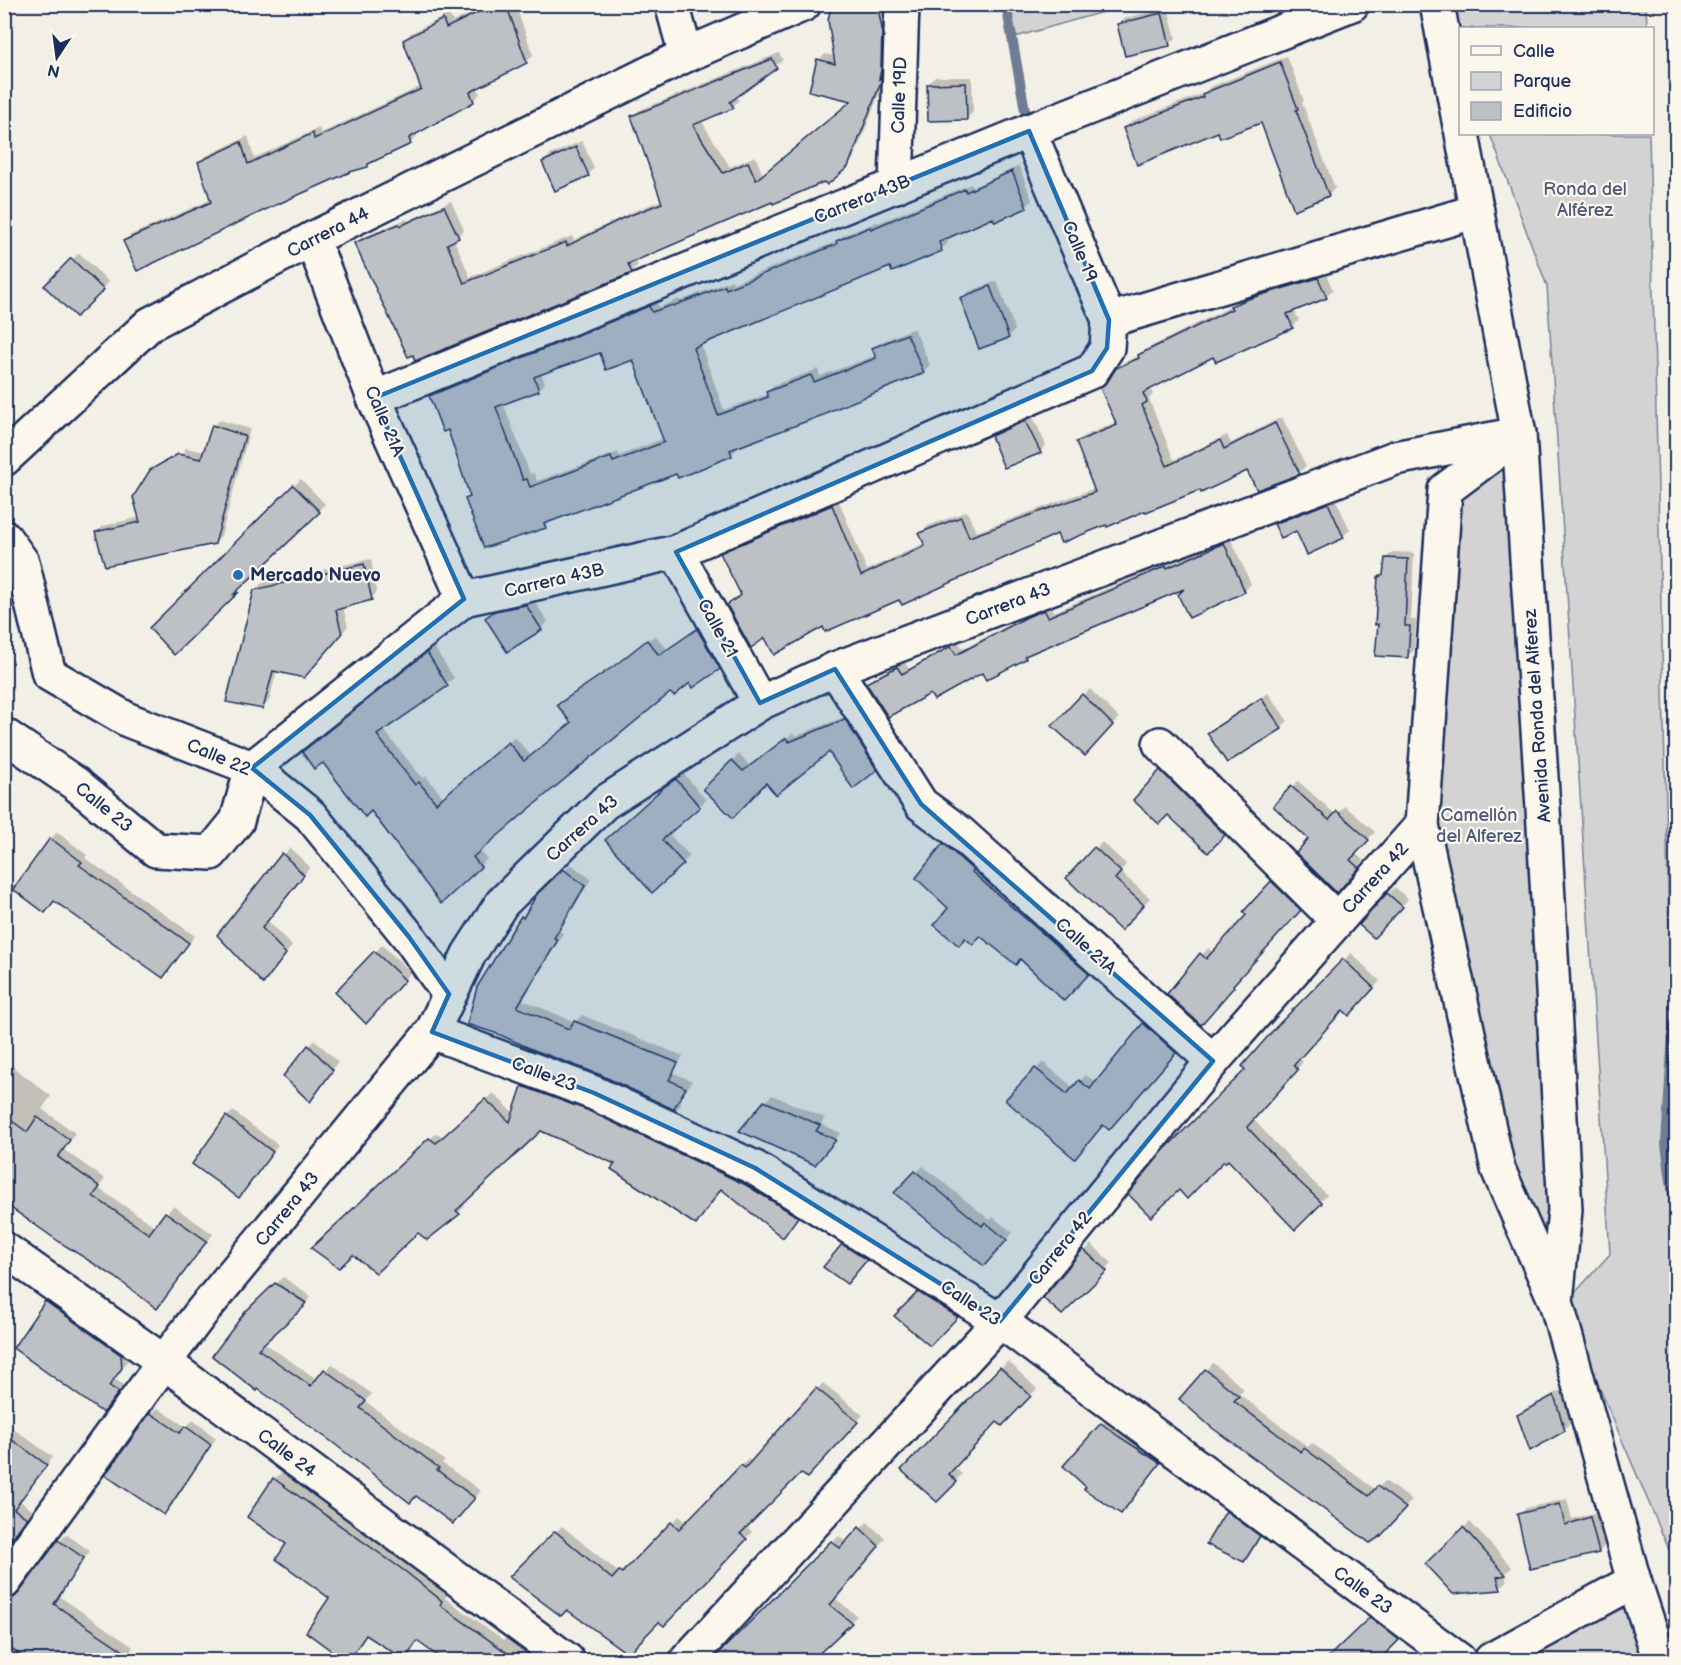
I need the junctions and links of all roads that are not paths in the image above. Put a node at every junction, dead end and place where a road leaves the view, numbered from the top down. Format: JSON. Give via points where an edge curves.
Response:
{"nodes":[{"id":1,"x":672,"y":4,"type":"edge"},
{"id":2,"x":804,"y":4,"type":"edge"},
{"id":3,"x":902,"y":4,"type":"edge"},
{"id":4,"x":1352,"y":4,"type":"edge"},
{"id":5,"x":1437,"y":4,"type":"edge"},
{"id":6,"x":686,"y":55,"type":"junction"},
{"id":7,"x":1459,"y":116,"type":"edge"},
{"id":8,"x":1029,"y":130,"type":"junction"},
{"id":9,"x":1462,"y":135,"type":"edge"},
{"id":10,"x":896,"y":186,"type":"junction"},
{"id":11,"x":1477,"y":211,"type":"junction"},
{"id":12,"x":312,"y":239,"type":"junction"},
{"id":13,"x":1109,"y":320,"type":"junction"},
{"id":14,"x":1092,"y":371,"type":"joint"},
{"id":15,"x":374,"y":398,"type":"junction"},
{"id":16,"x":1519,"y":435,"type":"junction"},
{"id":17,"x":4,"y":459,"type":"edge"},
{"id":18,"x":4,"y":537,"type":"edge"},
{"id":19,"x":676,"y":552,"type":"junction"},
{"id":20,"x":464,"y":599,"type":"junction"},
{"id":21,"x":835,"y":669,"type":"junction"},
{"id":22,"x":760,"y":703,"type":"junction"},
{"id":23,"x":4,"y":735,"type":"edge"},
{"id":24,"x":1160,"y":744,"type":"dead end"},
{"id":25,"x":252,"y":768,"type":"junction"},
{"id":26,"x":1422,"y":825,"type":"junction"},
{"id":27,"x":1337,"y":920,"type":"junction"},
{"id":28,"x":449,"y":994,"type":"junction"},
{"id":29,"x":432,"y":1032,"type":"junction"},
{"id":30,"x":1213,"y":1061,"type":"junction"},
{"id":31,"x":4,"y":1249,"type":"edge"},
{"id":32,"x":1556,"y":1302,"type":"junction"},
{"id":33,"x":1000,"y":1321,"type":"junction"},
{"id":34,"x":164,"y":1362,"type":"junction"},
{"id":35,"x":1634,"y":1581,"type":"junction"},
{"id":36,"x":4,"y":1582,"type":"edge"},
{"id":37,"x":567,"y":1660,"type":"edge"},
{"id":38,"x":687,"y":1660,"type":"edge"},
{"id":39,"x":1459,"y":1660,"type":"edge"},
{"id":40,"x":1491,"y":1660,"type":"edge"},
{"id":41,"x":1660,"y":1660,"type":"edge"}],
"edges":[{"from":1,"to":6,"type":"street"},
{"from":2,"to":6,"type":"street","name":"Carrera 44"},
{"from":3,"to":10,"type":"street","name":"Calle 19D"},
{"from":4,"to":8,"type":"street","name":"Carrera 43B"},
{"from":5,"to":7,"type":"street"},
{"from":6,"to":12,"type":"street","name":"Carrera 44"},
{"from":8,"to":10,"type":"street","name":"Carrera 43B"},
{"from":8,"to":13,"type":"street","name":"Calle 19"},
{"from":9,"to":11,"type":"street","name":"Avenida Ronda del Alferez"},
{"from":10,"to":15,"type":"street","name":"Carrera 43B"},
{"from":11,"to":13,"type":"street"},
{"from":11,"to":16,"type":"street","name":"Avenida Ronda del Alferez"},
{"from":12,"to":15,"type":"street","name":"Calle 21A"},
{"from":12,"to":17,"type":"street","name":"Carrera 44","via":[[150,324]]},
{"from":13,"to":14,"type":"street","name":"Calle 19","via":[[1107,348]]},
{"from":14,"to":19,"type":"street","name":"Carrera 43B"},
{"from":15,"to":20,"type":"street","name":"Calle 21A"},
{"from":16,"to":21,"type":"street","name":"Carrera 43","via":[[1395,458]]},
{"from":16,"to":26,"type":"street","via":[[1445,490]]},
{"from":16,"to":32,"type":"street","name":"Avenida Ronda del Alferez","via":[[1565,1210]]},
{"from":18,"to":25,"type":"street","name":"Calle 22","via":[[22,562],[49,674],[128,720]]},
{"from":19,"to":20,"type":"street","name":"Carrera 43B"},
{"from":19,"to":22,"type":"street","name":"Calle 21"},
{"from":20,"to":25,"type":"street","name":"Carrera 43B"},
{"from":21,"to":22,"type":"street","name":"Carrera 43"},
{"from":21,"to":30,"type":"street","name":"Calle 21A","via":[[921,804],[959,832]]},
{"from":22,"to":28,"type":"street","name":"Carrera 43","via":[[604,803],[502,903]]},
{"from":23,"to":25,"type":"street","name":"Calle 23","via":[[76,784],[156,850],[211,853],[237,821]]},
{"from":24,"to":27,"type":"street"},
{"from":25,"to":28,"type":"street","name":"Calle 22","via":[[310,815],[409,937]]},
{"from":26,"to":27,"type":"street","name":"Carrera 42"},
{"from":26,"to":32,"type":"street","via":[[1498,1169]]},
{"from":27,"to":30,"type":"street","name":"Carrera 42"},
{"from":28,"to":29,"type":"street","name":"Carrera 43"},
{"from":29,"to":33,"type":"street","name":"Calle 23","via":[[594,1093],[755,1168]]},
{"from":29,"to":34,"type":"street","name":"Carrera 43"},
{"from":30,"to":33,"type":"street","name":"Carrera 42"},
{"from":31,"to":34,"type":"street","name":"Calle 24"},
{"from":32,"to":35,"type":"street"},
{"from":33,"to":38,"type":"street","name":"Carrera 42"},
{"from":33,"to":39,"type":"street","name":"Calle 23"},
{"from":34,"to":36,"type":"street","name":"Carrera 43"},
{"from":34,"to":37,"type":"street","name":"Calle 24"},
{"from":35,"to":40,"type":"street"},
{"from":35,"to":41,"type":"street"}]}
